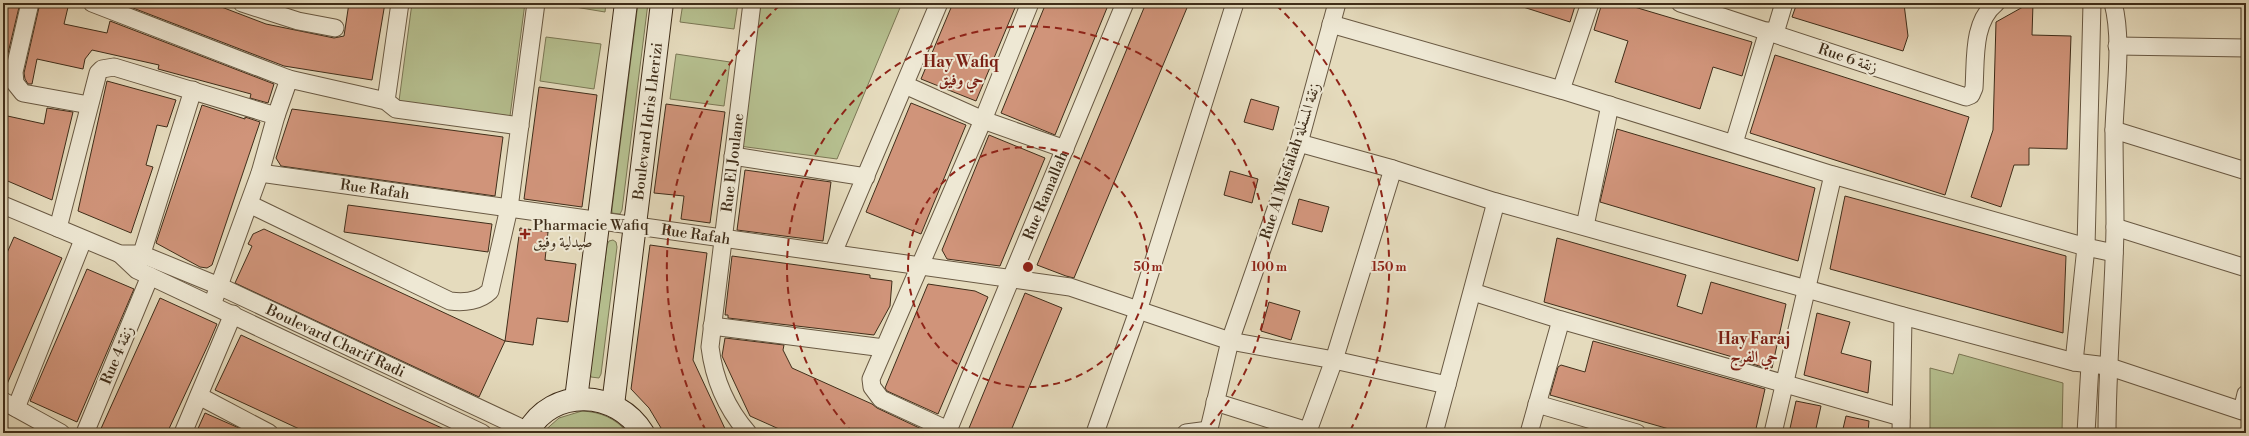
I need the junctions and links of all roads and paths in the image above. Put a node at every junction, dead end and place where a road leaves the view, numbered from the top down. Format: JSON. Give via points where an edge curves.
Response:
{"nodes":[{"id":1,"x":30,"y":3,"type":"edge"},
{"id":2,"x":92,"y":3,"type":"edge"},
{"id":3,"x":242,"y":3,"type":"edge"},
{"id":4,"x":400,"y":3,"type":"edge"},
{"id":5,"x":536,"y":3,"type":"edge"},
{"id":6,"x":626,"y":3,"type":"edge"},
{"id":7,"x":662,"y":3,"type":"edge"},
{"id":8,"x":752,"y":3,"type":"edge"},
{"id":9,"x":939,"y":3,"type":"edge"},
{"id":10,"x":1030,"y":3,"type":"edge"},
{"id":11,"x":1125,"y":3,"type":"edge"},
{"id":12,"x":1235,"y":3,"type":"edge"},
{"id":13,"x":1337,"y":3,"type":"edge"},
{"id":14,"x":1590,"y":3,"type":"edge"},
{"id":15,"x":1680,"y":3,"type":"edge"},
{"id":16,"x":1784,"y":3,"type":"edge"},
{"id":17,"x":1996,"y":3,"type":"edge"},
{"id":18,"x":2092,"y":3,"type":"edge"},
{"id":19,"x":2114,"y":3,"type":"edge"},
{"id":20,"x":1719,"y":9,"type":"edge"},
{"id":21,"x":1331,"y":24,"type":"junction"},
{"id":22,"x":335,"y":28,"type":"dead end"},
{"id":23,"x":1772,"y":32,"type":"junction"},
{"id":24,"x":2117,"y":46,"type":"junction"},
{"id":25,"x":2246,"y":48,"type":"edge"},
{"id":26,"x":289,"y":80,"type":"junction"},
{"id":27,"x":905,"y":85,"type":"junction"},
{"id":28,"x":193,"y":90,"type":"junction"},
{"id":29,"x":1561,"y":90,"type":"junction"},
{"id":30,"x":386,"y":101,"type":"junction"},
{"id":31,"x":89,"y":105,"type":"junction"},
{"id":32,"x":1610,"y":105,"type":"junction"},
{"id":33,"x":276,"y":116,"type":"junction"},
{"id":34,"x":983,"y":120,"type":"junction"},
{"id":35,"x":520,"y":126,"type":"junction"},
{"id":36,"x":2114,"y":130,"type":"junction"},
{"id":37,"x":1298,"y":143,"type":"junction"},
{"id":38,"x":1734,"y":143,"type":"junction"},
{"id":39,"x":1065,"y":149,"type":"junction"},
{"id":40,"x":733,"y":156,"type":"junction"},
{"id":41,"x":1392,"y":169,"type":"junction"},
{"id":42,"x":2246,"y":171,"type":"edge"},
{"id":43,"x":260,"y":173,"type":"junction"},
{"id":44,"x":1833,"y":175,"type":"junction"},
{"id":45,"x":866,"y":177,"type":"junction"},
{"id":46,"x":1496,"y":202,"type":"junction"},
{"id":47,"x":249,"y":204,"type":"junction"},
{"id":48,"x":509,"y":208,"type":"junction"},
{"id":49,"x":5,"y":211,"type":"edge"},
{"id":50,"x":597,"y":221,"type":"junction"},
{"id":51,"x":634,"y":225,"type":"junction"},
{"id":52,"x":1584,"y":226,"type":"junction"},
{"id":53,"x":2115,"y":227,"type":"junction"},
{"id":54,"x":58,"y":228,"type":"junction"},
{"id":55,"x":724,"y":238,"type":"junction"},
{"id":56,"x":83,"y":240,"type":"junction"},
{"id":57,"x":2086,"y":247,"type":"junction"},
{"id":58,"x":833,"y":253,"type":"junction"},
{"id":59,"x":2114,"y":253,"type":"junction"},
{"id":60,"x":919,"y":266,"type":"junction"},
{"id":61,"x":143,"y":267,"type":"junction"},
{"id":62,"x":2246,"y":268,"type":"edge"},
{"id":63,"x":1012,"y":279,"type":"junction"},
{"id":64,"x":220,"y":286,"type":"junction"},
{"id":65,"x":1807,"y":288,"type":"junction"},
{"id":66,"x":1473,"y":292,"type":"junction"},
{"id":67,"x":212,"y":305,"type":"junction"},
{"id":68,"x":1138,"y":311,"type":"junction"},
{"id":69,"x":233,"y":314,"type":"junction"},
{"id":70,"x":1903,"y":316,"type":"junction"},
{"id":71,"x":1561,"y":320,"type":"junction"},
{"id":72,"x":712,"y":326,"type":"junction"},
{"id":73,"x":1230,"y":341,"type":"junction"},
{"id":74,"x":884,"y":348,"type":"junction"},
{"id":75,"x":1334,"y":360,"type":"junction"},
{"id":76,"x":2082,"y":364,"type":"junction"},
{"id":77,"x":2107,"y":366,"type":"junction"},
{"id":78,"x":1785,"y":384,"type":"junction"},
{"id":79,"x":1447,"y":385,"type":"junction"},
{"id":80,"x":2246,"y":394,"type":"edge"},
{"id":81,"x":199,"y":396,"type":"junction"},
{"id":82,"x":576,"y":399,"type":"junction"},
{"id":83,"x":1215,"y":402,"type":"junction"},
{"id":84,"x":1537,"y":404,"type":"junction"},
{"id":85,"x":10,"y":405,"type":"edge"},
{"id":86,"x":613,"y":405,"type":"junction"},
{"id":87,"x":1901,"y":425,"type":"edge"},
{"id":88,"x":528,"y":432,"type":"edge"},
{"id":89,"x":948,"y":432,"type":"edge"},
{"id":90,"x":1209,"y":432,"type":"edge"},
{"id":91,"x":61,"y":433,"type":"edge"},
{"id":92,"x":84,"y":433,"type":"edge"},
{"id":93,"x":183,"y":433,"type":"edge"},
{"id":94,"x":269,"y":433,"type":"edge"},
{"id":95,"x":482,"y":433,"type":"edge"},
{"id":96,"x":643,"y":433,"type":"edge"},
{"id":97,"x":748,"y":433,"type":"edge"},
{"id":98,"x":1095,"y":433,"type":"edge"},
{"id":99,"x":1186,"y":433,"type":"edge"},
{"id":100,"x":1434,"y":433,"type":"edge"},
{"id":101,"x":1529,"y":433,"type":"edge"},
{"id":102,"x":1637,"y":433,"type":"edge"},
{"id":103,"x":1773,"y":433,"type":"edge"},
{"id":104,"x":2086,"y":433,"type":"edge"},
{"id":105,"x":2107,"y":433,"type":"edge"}],
"edges":[{"from":1,"to":31,"type":"street","via":[[14,72],[15,84],[23,93]]},
{"from":2,"to":26,"type":"street"},
{"from":3,"to":22,"type":"street","via":[[298,21]]},
{"from":4,"to":30,"type":"street"},
{"from":5,"to":35,"type":"street"},
{"from":6,"to":50,"type":"main road"},
{"from":7,"to":51,"type":"main road","name":"Boulevard Idris Lherizi"},
{"from":8,"to":40,"type":"street","name":"Rue El Joulane"},
{"from":9,"to":27,"type":"street"},
{"from":10,"to":34,"type":"street"},
{"from":11,"to":39,"type":"street","name":"Rue Ramallah"},
{"from":12,"to":68,"type":"street"},
{"from":13,"to":21,"type":"street","name":"Rue Al Misfalah زنقة المسفلة"},
{"from":14,"to":29,"type":"street"},
{"from":15,"to":20,"type":"street","name":"Rue 6 زنقة"},
{"from":16,"to":23,"type":"street"},
{"from":17,"to":23,"type":"street","name":"Rue 6 زنقة","via":[[1985,14],[1979,28],[1974,88],[1971,95],[1966,97]]},
{"from":18,"to":57,"type":"street"},
{"from":19,"to":24,"type":"street"},
{"from":20,"to":23,"type":"street","name":"Rue 6 زنقة"},
{"from":21,"to":29,"type":"street"},
{"from":21,"to":37,"type":"street","name":"Rue Al Misfalah زنقة المسفلة"},
{"from":23,"to":38,"type":"street"},
{"from":24,"to":25,"type":"street"},
{"from":24,"to":36,"type":"street"},
{"from":26,"to":30,"type":"street"},
{"from":26,"to":33,"type":"street"},
{"from":27,"to":34,"type":"street"},
{"from":27,"to":45,"type":"street"},
{"from":28,"to":31,"type":"street","via":[[114,67],[98,73]]},
{"from":28,"to":33,"type":"street"},
{"from":28,"to":61,"type":"street","name":"Rue 4 زنقة"},
{"from":29,"to":32,"type":"street"},
{"from":30,"to":35,"type":"street","via":[[396,109]]},
{"from":31,"to":54,"type":"street"},
{"from":32,"to":38,"type":"street"},
{"from":32,"to":52,"type":"street"},
{"from":33,"to":43,"type":"street"},
{"from":34,"to":39,"type":"street"},
{"from":34,"to":60,"type":"street"},
{"from":35,"to":48,"type":"street"},
{"from":36,"to":42,"type":"street"},
{"from":36,"to":53,"type":"street"},
{"from":37,"to":41,"type":"street"},
{"from":37,"to":73,"type":"street","name":"Rue Al Misfalah زنقة المسفلة"},
{"from":38,"to":44,"type":"street"},
{"from":39,"to":63,"type":"street","name":"Rue Ramallah"},
{"from":40,"to":45,"type":"street"},
{"from":40,"to":55,"type":"street","name":"Rue El Joulane"},
{"from":41,"to":46,"type":"street"},
{"from":41,"to":75,"type":"street"},
{"from":43,"to":47,"type":"street"},
{"from":43,"to":48,"type":"street","name":"Rue Rafah"},
{"from":44,"to":57,"type":"street"},
{"from":44,"to":65,"type":"street"},
{"from":45,"to":58,"type":"street"},
{"from":46,"to":52,"type":"street"},
{"from":46,"to":66,"type":"street"},
{"from":47,"to":48,"type":"street","via":[[450,301],[458,302],[485,297],[490,292]]},
{"from":47,"to":64,"type":"street"},
{"from":48,"to":50,"type":"street","name":"Rue Rafah"},
{"from":49,"to":54,"type":"street"},
{"from":50,"to":51,"type":"street","name":"Rue Rafah"},
{"from":50,"to":82,"type":"main road"},
{"from":51,"to":55,"type":"street","name":"Rue Rafah"},
{"from":51,"to":86,"type":"main road","name":"Boulevard Idris Lherizi"},
{"from":52,"to":65,"type":"street"},
{"from":53,"to":59,"type":"street"},
{"from":53,"to":62,"type":"street"},
{"from":54,"to":56,"type":"street"},
{"from":55,"to":58,"type":"street","name":"Rue Rafah"},
{"from":55,"to":72,"type":"street","name":"Rue El Joulane"},
{"from":56,"to":61,"type":"street","via":[[120,254]]},
{"from":56,"to":85,"type":"street"},
{"from":57,"to":59,"type":"street"},
{"from":57,"to":76,"type":"street"},
{"from":58,"to":60,"type":"street","name":"Rue Rafah"},
{"from":59,"to":77,"type":"street"},
{"from":60,"to":63,"type":"street","name":"Rue Rafah"},
{"from":60,"to":74,"type":"street"},
{"from":61,"to":64,"type":"street","name":"Boulevard Charif Radi"},
{"from":61,"to":67,"type":"street","name":"Boulevard Charif Radi"},
{"from":61,"to":92,"type":"street","name":"Rue 4 زنقة"},
{"from":63,"to":68,"type":"street","name":"Rue Rafah","via":[[1070,288]]},
{"from":63,"to":89,"type":"street","name":"Rue Ramallah"},
{"from":64,"to":67,"type":"street"},
{"from":64,"to":88,"type":"street","name":"Boulevard Charif Radi"},
{"from":65,"to":70,"type":"street"},
{"from":65,"to":78,"type":"street"},
{"from":66,"to":71,"type":"street"},
{"from":66,"to":79,"type":"street"},
{"from":67,"to":69,"type":"street","name":"Boulevard Charif Radi"},
{"from":68,"to":73,"type":"street","name":"Rue Rafah"},
{"from":68,"to":98,"type":"street"},
{"from":69,"to":81,"type":"street"},
{"from":69,"to":95,"type":"street","name":"Boulevard Charif Radi"},
{"from":70,"to":76,"type":"street"},
{"from":70,"to":87,"type":"street"},
{"from":71,"to":78,"type":"street"},
{"from":71,"to":84,"type":"street"},
{"from":72,"to":74,"type":"street"},
{"from":72,"to":97,"type":"street","name":"Rue El Joulane","via":[[710,347],[718,383]]},
{"from":73,"to":75,"type":"street","name":"Rue Rafah"},
{"from":73,"to":83,"type":"street","name":"Rue Al Misfalah زنقة المسفلة"},
{"from":74,"to":89,"type":"street","via":[[872,379],[872,387],[876,394],[881,399]]},
{"from":75,"to":79,"type":"street","name":"Rue Rafah"},
{"from":75,"to":83,"type":"street","via":[[1308,431]]},
{"from":76,"to":77,"type":"street"},
{"from":76,"to":104,"type":"street"},
{"from":77,"to":80,"type":"street","via":[[2242,411]]},
{"from":77,"to":105,"type":"street"},
{"from":78,"to":87,"type":"street"},
{"from":78,"to":103,"type":"street"},
{"from":79,"to":100,"type":"street"},
{"from":81,"to":93,"type":"street"},
{"from":81,"to":94,"type":"street"},
{"from":82,"to":86,"type":"main road","via":[[597,400]]},
{"from":82,"to":88,"type":"main road","via":[[548,410],[537,419]]},
{"from":83,"to":90,"type":"street","name":"Rue Al Misfalah زنقة المسفلة"},
{"from":84,"to":101,"type":"street"},
{"from":84,"to":102,"type":"street"},
{"from":85,"to":91,"type":"street"},
{"from":86,"to":96,"type":"main road","via":[[630,417]]},
{"from":90,"to":99,"type":"street"}]}
